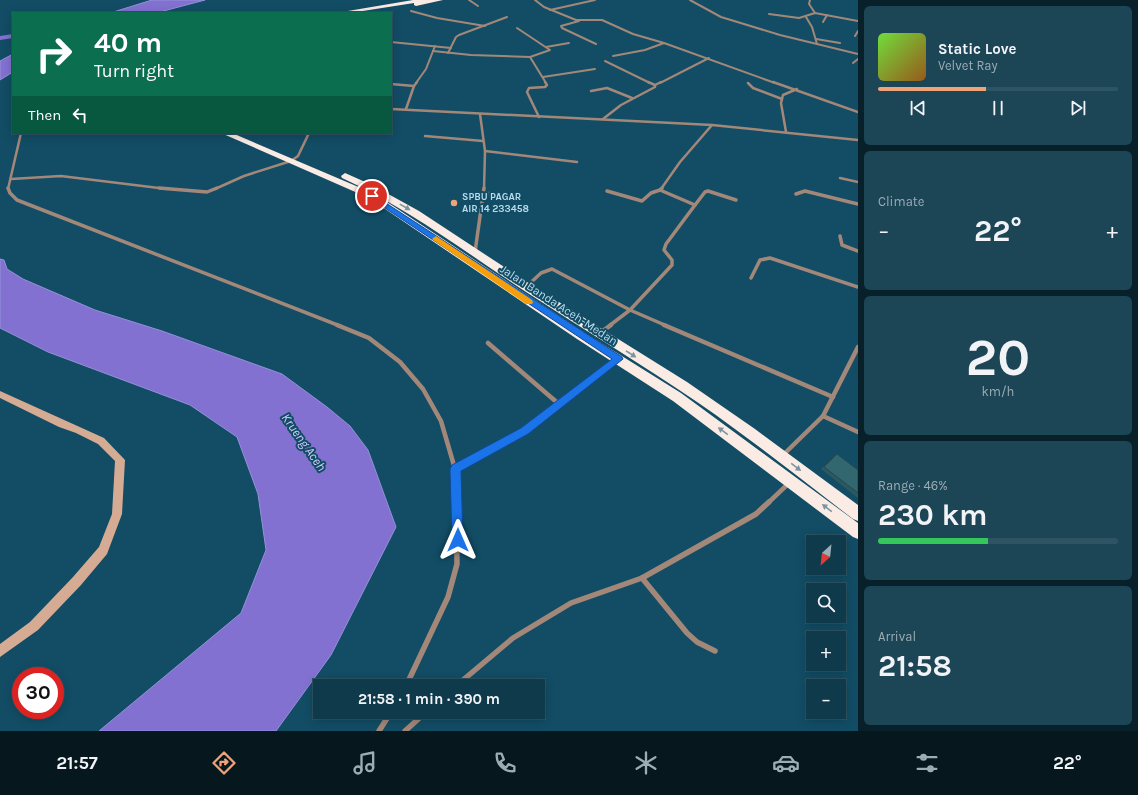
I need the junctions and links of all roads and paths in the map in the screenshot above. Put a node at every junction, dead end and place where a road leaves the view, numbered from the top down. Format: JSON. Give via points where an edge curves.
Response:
{"nodes":[{"id":1,"x":440,"y":0,"type":"edge"},
{"id":2,"x":469,"y":0,"type":"edge"},
{"id":3,"x":535,"y":0,"type":"edge"},
{"id":4,"x":595,"y":0,"type":"edge"},
{"id":5,"x":690,"y":0,"type":"edge"},
{"id":6,"x":810,"y":0,"type":"edge"},
{"id":7,"x":417,"y":1,"type":"edge"},
{"id":8,"x":478,"y":6,"type":"dead end"},
{"id":9,"x":550,"y":10,"type":"junction"},
{"id":10,"x":411,"y":11,"type":"dead end"},
{"id":11,"x":346,"y":12,"type":"edge"},
{"id":12,"x":364,"y":12,"type":"edge"},
{"id":13,"x":815,"y":13,"type":"junction"},
{"id":14,"x":770,"y":14,"type":"dead end"},
{"id":15,"x":827,"y":15,"type":"junction"},
{"id":16,"x":507,"y":17,"type":"dead end"},
{"id":17,"x":806,"y":17,"type":"junction"},
{"id":18,"x":580,"y":21,"type":"junction"},
{"id":19,"x":858,"y":21,"type":"edge"},
{"id":20,"x":823,"y":22,"type":"dead end"},
{"id":21,"x":485,"y":26,"type":"junction"},
{"id":22,"x":517,"y":28,"type":"dead end"},
{"id":23,"x":858,"y":31,"type":"edge"},
{"id":24,"x":855,"y":36,"type":"dead end"},
{"id":25,"x":816,"y":39,"type":"junction"},
{"id":26,"x":392,"y":42,"type":"edge"},
{"id":27,"x":570,"y":42,"type":"dead end"},
{"id":28,"x":664,"y":43,"type":"junction"},
{"id":29,"x":840,"y":43,"type":"dead end"},
{"id":30,"x":596,"y":44,"type":"dead end"},
{"id":31,"x":817,"y":44,"type":"junction"},
{"id":32,"x":435,"y":46,"type":"junction"},
{"id":33,"x":546,"y":47,"type":"junction"},
{"id":34,"x":451,"y":48,"type":"junction"},
{"id":35,"x":433,"y":51,"type":"junction"},
{"id":36,"x":448,"y":53,"type":"junction"},
{"id":37,"x":858,"y":54,"type":"edge"},
{"id":38,"x":613,"y":56,"type":"dead end"},
{"id":39,"x":530,"y":57,"type":"junction"},
{"id":40,"x":709,"y":58,"type":"junction"},
{"id":41,"x":858,"y":58,"type":"edge"},
{"id":42,"x":605,"y":61,"type":"dead end"},
{"id":43,"x":853,"y":63,"type":"dead end"},
{"id":44,"x":595,"y":69,"type":"dead end"},
{"id":45,"x":543,"y":77,"type":"junction"},
{"id":46,"x":748,"y":83,"type":"dead end"},
{"id":47,"x":392,"y":84,"type":"edge"},
{"id":48,"x":655,"y":85,"type":"junction"},
{"id":49,"x":414,"y":86,"type":"junction"},
{"id":50,"x":797,"y":89,"type":"junction"},
{"id":51,"x":591,"y":91,"type":"dead end"},
{"id":52,"x":632,"y":98,"type":"junction"},
{"id":53,"x":782,"y":99,"type":"junction"},
{"id":54,"x":392,"y":109,"type":"edge"},
{"id":55,"x":406,"y":109,"type":"junction"},
{"id":56,"x":858,"y":112,"type":"edge"},
{"id":57,"x":480,"y":114,"type":"junction"},
{"id":58,"x":539,"y":117,"type":"junction"},
{"id":59,"x":602,"y":119,"type":"junction"},
{"id":60,"x":712,"y":125,"type":"junction"},
{"id":61,"x":786,"y":132,"type":"junction"},
{"id":62,"x":21,"y":134,"type":"edge"},
{"id":63,"x":228,"y":134,"type":"edge"},
{"id":64,"x":244,"y":134,"type":"edge"},
{"id":65,"x":308,"y":134,"type":"edge"},
{"id":66,"x":425,"y":136,"type":"dead end"},
{"id":67,"x":858,"y":140,"type":"edge"},
{"id":68,"x":483,"y":141,"type":"junction"},
{"id":69,"x":485,"y":151,"type":"junction"},
{"id":70,"x":294,"y":159,"type":"junction"},
{"id":71,"x":577,"y":162,"type":"dead end"},
{"id":72,"x":840,"y":178,"type":"dead end"},
{"id":73,"x":11,"y":179,"type":"junction"},
{"id":74,"x":858,"y":182,"type":"edge"},
{"id":75,"x":660,"y":190,"type":"junction"},
{"id":76,"x":607,"y":191,"type":"dead end"},
{"id":77,"x":484,"y":193,"type":"junction"},
{"id":78,"x":796,"y":194,"type":"dead end"},
{"id":79,"x":519,"y":197,"type":"dead end"},
{"id":80,"x":736,"y":200,"type":"dead end"},
{"id":81,"x":858,"y":204,"type":"edge"},
{"id":82,"x":695,"y":205,"type":"junction"},
{"id":83,"x":840,"y":236,"type":"dead end"},
{"id":84,"x":858,"y":251,"type":"edge"},
{"id":85,"x":475,"y":252,"type":"junction"},
{"id":86,"x":751,"y":278,"type":"dead end"},
{"id":87,"x":858,"y":288,"type":"edge"},
{"id":88,"x":521,"y":290,"type":"junction"},
{"id":89,"x":630,"y":310,"type":"junction"},
{"id":90,"x":599,"y":334,"type":"junction"},
{"id":91,"x":488,"y":343,"type":"dead end"},
{"id":92,"x":858,"y":347,"type":"edge"},
{"id":93,"x":618,"y":359,"type":"junction"},
{"id":94,"x":0,"y":394,"type":"edge"},
{"id":95,"x":833,"y":397,"type":"junction"},
{"id":96,"x":560,"y":405,"type":"junction"},
{"id":97,"x":823,"y":416,"type":"junction"},
{"id":98,"x":858,"y":432,"type":"edge"},
{"id":99,"x":782,"y":456,"type":"junction"},
{"id":100,"x":456,"y":469,"type":"junction"},
{"id":101,"x":791,"y":481,"type":"junction"},
{"id":102,"x":858,"y":514,"type":"edge"},
{"id":103,"x":858,"y":532,"type":"edge"},
{"id":104,"x":642,"y":578,"type":"junction"},
{"id":105,"x":0,"y":651,"type":"edge"},
{"id":106,"x":715,"y":651,"type":"dead end"},
{"id":107,"x":409,"y":679,"type":"edge"},
{"id":108,"x":464,"y":679,"type":"edge"},
{"id":109,"x":387,"y":719,"type":"edge"},
{"id":110,"x":418,"y":719,"type":"edge"},
{"id":111,"x":379,"y":731,"type":"edge"},
{"id":112,"x":405,"y":731,"type":"edge"}],
"edges":[{"from":1,"to":7,"type":"highway"},
{"from":2,"to":8,"type":"street"},
{"from":3,"to":9,"type":"street"},
{"from":4,"to":9,"type":"street"},
{"from":5,"to":31,"type":"street","via":[[721,17]]},
{"from":6,"to":13,"type":"street","via":[[809,4]]},
{"from":7,"to":11,"type":"highway"},
{"from":7,"to":12,"type":"highway"},
{"from":9,"to":18,"type":"street"},
{"from":10,"to":21,"type":"street"},
{"from":13,"to":15,"type":"street"},
{"from":13,"to":17,"type":"street"},
{"from":14,"to":17,"type":"street"},
{"from":15,"to":19,"type":"street"},
{"from":15,"to":20,"type":"street"},
{"from":16,"to":21,"type":"street"},
{"from":17,"to":25,"type":"street"},
{"from":18,"to":28,"type":"street","via":[[602,20],[633,34]]},
{"from":18,"to":30,"type":"street","via":[[561,26]]},
{"from":21,"to":34,"type":"street","via":[[458,35]]},
{"from":22,"to":33,"type":"street"},
{"from":23,"to":24,"type":"street"},
{"from":25,"to":29,"type":"street"},
{"from":25,"to":31,"type":"street"},
{"from":26,"to":32,"type":"street"},
{"from":27,"to":33,"type":"street"},
{"from":28,"to":38,"type":"street","via":[[645,50]]},
{"from":28,"to":40,"type":"street"},
{"from":31,"to":37,"type":"street"},
{"from":32,"to":34,"type":"street"},
{"from":32,"to":35,"type":"street"},
{"from":33,"to":39,"type":"street","via":[[550,51]]},
{"from":34,"to":36,"type":"street"},
{"from":35,"to":36,"type":"street"},
{"from":35,"to":49,"type":"street"},
{"from":36,"to":39,"type":"street"},
{"from":39,"to":45,"type":"street"},
{"from":40,"to":48,"type":"street"},
{"from":40,"to":50,"type":"street"},
{"from":41,"to":43,"type":"street"},
{"from":42,"to":48,"type":"street"},
{"from":44,"to":45,"type":"street"},
{"from":45,"to":58,"type":"street","via":[[547,86],[530,88],[527,92]]},
{"from":46,"to":53,"type":"street"},
{"from":47,"to":49,"type":"street"},
{"from":48,"to":52,"type":"street"},
{"from":49,"to":55,"type":"street"},
{"from":50,"to":53,"type":"street","via":[[783,95]]},
{"from":50,"to":56,"type":"street"},
{"from":51,"to":52,"type":"street","via":[[601,86],[607,87]]},
{"from":52,"to":59,"type":"street"},
{"from":53,"to":61,"type":"street"},
{"from":54,"to":55,"type":"street"},
{"from":55,"to":57,"type":"street"},
{"from":57,"to":58,"type":"street"},
{"from":57,"to":68,"type":"street"},
{"from":58,"to":59,"type":"street"},
{"from":59,"to":60,"type":"street"},
{"from":60,"to":61,"type":"street"},
{"from":60,"to":75,"type":"street"},
{"from":61,"to":67,"type":"street"},
{"from":62,"to":73,"type":"street"},
{"from":63,"to":70,"type":"highway","name":"Jalan Banda Aceh-Medan"},
{"from":64,"to":70,"type":"highway","name":"Jalan Banda Aceh-Medan"},
{"from":65,"to":70,"type":"street"},
{"from":66,"to":68,"type":"street"},
{"from":68,"to":69,"type":"street"},
{"from":69,"to":71,"type":"street"},
{"from":69,"to":77,"type":"street"},
{"from":70,"to":73,"type":"street","via":[[207,192],[60,176]]},
{"from":70,"to":85,"type":"highway","name":"Jalan Banda Aceh-Medan","one_way":true,"via":[[362,183],[416,213]]},
{"from":70,"to":88,"type":"highway","name":"Jalan Banda Aceh-Medan","via":[[372,196]]},
{"from":72,"to":74,"type":"street"},
{"from":73,"to":100,"type":"street","via":[[8,188],[10,194],[18,200],[369,338],[400,362],[423,389],[440,421]]},
{"from":75,"to":76,"type":"street","via":[[642,200]]},
{"from":75,"to":82,"type":"street"},
{"from":77,"to":79,"type":"street"},
{"from":77,"to":85,"type":"street"},
{"from":78,"to":81,"type":"street","via":[[805,191]]},
{"from":80,"to":82,"type":"street","via":[[708,191]]},
{"from":82,"to":89,"type":"street","via":[[666,243],[664,250],[672,260],[672,265]]},
{"from":83,"to":84,"type":"street","via":[[842,245]]},
{"from":85,"to":88,"type":"highway","name":"Jalan Banda Aceh-Medan"},
{"from":86,"to":87,"type":"street","via":[[760,260],[770,258]]},
{"from":88,"to":89,"type":"street","via":[[543,272],[552,269]]},
{"from":88,"to":90,"type":"highway","name":"Jalan Banda Aceh-Medan"},
{"from":88,"to":93,"type":"highway","name":"Jalan Banda Aceh-Medan"},
{"from":89,"to":90,"type":"street"},
{"from":89,"to":95,"type":"street"},
{"from":90,"to":99,"type":"highway","name":"Jalan Banda Aceh-Medan","one_way":true,"via":[[684,387]]},
{"from":91,"to":96,"type":"street"},
{"from":92,"to":95,"type":"street"},
{"from":93,"to":96,"type":"street"},
{"from":101,"to":93,"type":"highway","name":"Jalan Banda Aceh-Medan","one_way":true,"via":[[677,397]]},
{"from":94,"to":105,"type":"street","via":[[101,442],[120,460],[116,514],[103,550],[34,626]]},
{"from":95,"to":97,"type":"street"},
{"from":96,"to":100,"type":"street","via":[[525,431]]},
{"from":97,"to":98,"type":"street"},
{"from":97,"to":99,"type":"street"},
{"from":99,"to":102,"type":"highway","name":"Jalan Banda Aceh-Medan","one_way":true},
{"from":100,"to":107,"type":"street","via":[[457,564],[448,597]]},
{"from":103,"to":101,"type":"highway","name":"Jalan Banda Aceh-Medan","one_way":true},
{"from":101,"to":104,"type":"street","via":[[756,514]]},
{"from":104,"to":106,"type":"street","via":[[687,633],[697,642]]},
{"from":104,"to":108,"type":"street","via":[[571,603],[513,638]]},
{"from":109,"to":111,"type":"street"},
{"from":110,"to":112,"type":"street"}]}
